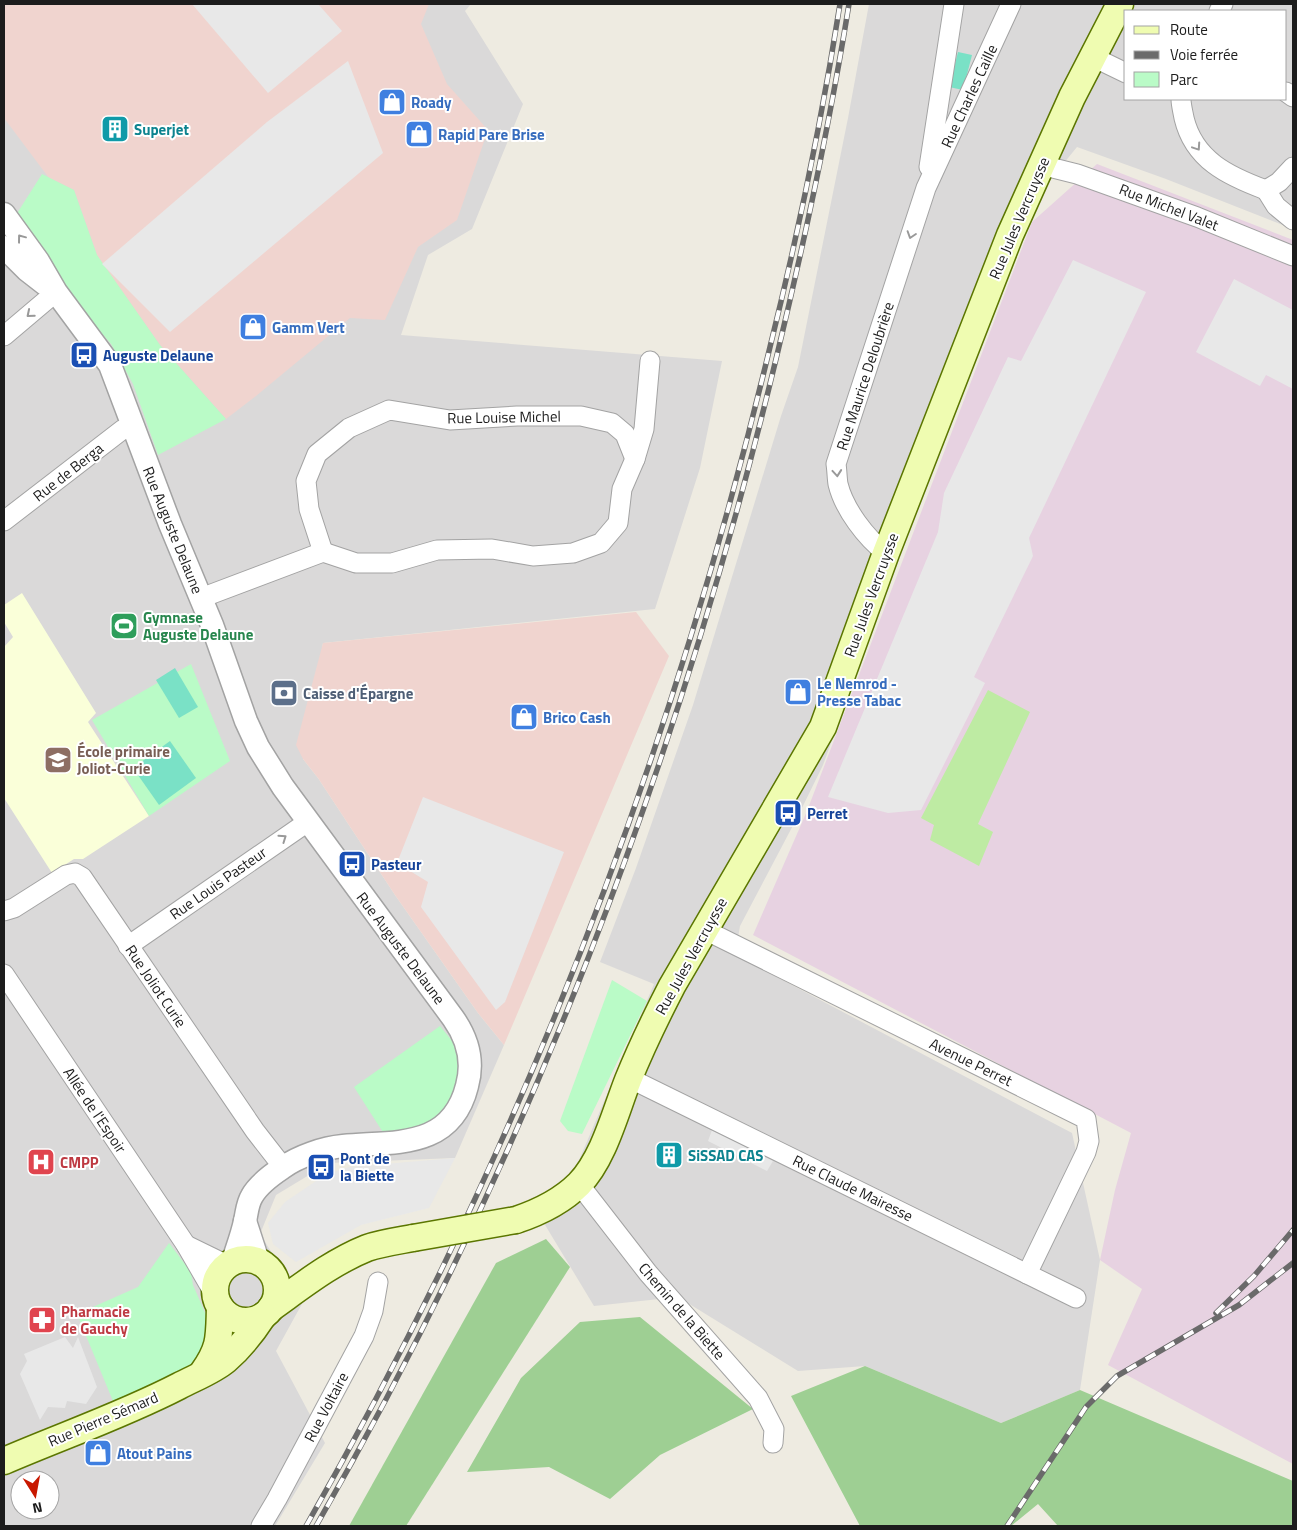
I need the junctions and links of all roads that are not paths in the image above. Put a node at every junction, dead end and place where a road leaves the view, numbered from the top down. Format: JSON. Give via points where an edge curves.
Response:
{"nodes":[{"id":1,"x":954,"y":4,"type":"edge"},
{"id":2,"x":1011,"y":4,"type":"edge"},
{"id":3,"x":1120,"y":4,"type":"edge"},
{"id":4,"x":1092,"y":57,"type":"junction"},
{"id":5,"x":1124,"y":72,"type":"edge"},
{"id":6,"x":1179,"y":100,"type":"edge"},
{"id":7,"x":1041,"y":165,"type":"junction"},
{"id":8,"x":1293,"y":167,"type":"edge"},
{"id":9,"x":926,"y":188,"type":"junction"},
{"id":10,"x":1266,"y":190,"type":"junction"},
{"id":11,"x":4,"y":215,"type":"edge"},
{"id":12,"x":1293,"y":220,"type":"edge"},
{"id":13,"x":4,"y":247,"type":"edge"},
{"id":14,"x":1293,"y":256,"type":"edge"},
{"id":15,"x":56,"y":292,"type":"junction"},
{"id":16,"x":4,"y":336,"type":"edge"},
{"id":17,"x":650,"y":361,"type":"dead end"},
{"id":18,"x":133,"y":425,"type":"junction"},
{"id":19,"x":635,"y":459,"type":"junction"},
{"id":20,"x":4,"y":521,"type":"edge"},
{"id":21,"x":323,"y":552,"type":"junction"},
{"id":22,"x":886,"y":553,"type":"junction"},
{"id":23,"x":201,"y":598,"type":"junction"},
{"id":24,"x":309,"y":821,"type":"junction"},
{"id":25,"x":4,"y":911,"type":"edge"},
{"id":26,"x":705,"y":930,"type":"junction"},
{"id":27,"x":128,"y":946,"type":"junction"},
{"id":28,"x":4,"y":974,"type":"edge"},
{"id":29,"x":629,"y":1078,"type":"junction"},
{"id":30,"x":283,"y":1167,"type":"junction"},
{"id":31,"x":579,"y":1184,"type":"junction"},
{"id":32,"x":186,"y":1246,"type":"junction"},
{"id":33,"x":247,"y":1264,"type":"junction"},
{"id":34,"x":320,"y":1273,"type":"junction"},
{"id":35,"x":1028,"y":1274,"type":"junction"},
{"id":36,"x":378,"y":1282,"type":"dead end"},
{"id":37,"x":1076,"y":1298,"type":"dead end"},
{"id":38,"x":218,"y":1301,"type":"junction"},
{"id":39,"x":267,"y":1312,"type":"junction"},
{"id":40,"x":201,"y":1374,"type":"junction"},
{"id":41,"x":773,"y":1443,"type":"dead end"},
{"id":42,"x":4,"y":1461,"type":"edge"},
{"id":43,"x":261,"y":1526,"type":"edge"}],
"edges":[{"from":1,"to":9,"type":"street"},
{"from":2,"to":9,"type":"street","name":"Rue Charles Caille"},
{"from":3,"to":4,"type":"main road","name":"Rue Jules Vercruysse"},
{"from":4,"to":5,"type":"street"},
{"from":4,"to":7,"type":"main road","name":"Rue Jules Vercruysse"},
{"from":6,"to":10,"type":"street","one_way":true,"via":[[1188,133],[1201,154],[1235,179]]},
{"from":7,"to":14,"type":"street","name":"Rue Michel Valet","via":[[1101,182]]},
{"from":7,"to":22,"type":"main road","name":"Rue Jules Vercruysse","via":[[1010,235]]},
{"from":8,"to":10,"type":"street"},
{"from":9,"to":22,"type":"street","name":"Rue Maurice Deloubrière","one_way":true,"via":[[836,464],[838,484],[856,522]]},
{"from":10,"to":12,"type":"street","via":[[1276,206]]},
{"from":15,"to":11,"type":"street","name":"Rue Auguste Delaune","one_way":true},
{"from":13,"to":15,"type":"street","name":"Rue Auguste Delaune"},
{"from":15,"to":16,"type":"street","one_way":true},
{"from":15,"to":18,"type":"street","name":"Rue Auguste Delaune","via":[[110,365]]},
{"from":17,"to":19,"type":"street","via":[[644,429]]},
{"from":18,"to":20,"type":"street","name":"Rue de Berga","via":[[122,430]]},
{"from":18,"to":23,"type":"street","name":"Rue Auguste Delaune"},
{"from":19,"to":21,"type":"street","via":[[622,489],[618,523],[601,543],[573,553],[533,556],[492,548],[437,550],[392,563],[356,563]]},
{"from":19,"to":21,"type":"street","name":"Rue Louise Michel","via":[[625,434],[612,423],[581,416],[450,420],[389,410],[349,428],[317,454],[306,481],[309,509]]},
{"from":21,"to":23,"type":"street"},
{"from":22,"to":26,"type":"main road","name":"Rue Jules Vercruysse","via":[[823,727]]},
{"from":23,"to":24,"type":"street","name":"Rue Auguste Delaune","via":[[252,736]]},
{"from":27,"to":24,"type":"street","name":"Rue Louis Pasteur","one_way":true},
{"from":24,"to":30,"type":"street","name":"Rue Auguste Delaune","via":[[453,1018],[467,1044],[470,1064],[466,1092],[453,1116],[440,1128],[414,1140],[324,1150]]},
{"from":25,"to":27,"type":"street","name":"Rue Joliot Curie","via":[[14,908],[66,874],[75,873],[82,877]]},
{"from":26,"to":29,"type":"main road","name":"Rue Jules Vercruysse","via":[[668,993]]},
{"from":26,"to":35,"type":"street","name":"Avenue Perret","via":[[1086,1119],[1089,1141],[1086,1152]]},
{"from":27,"to":30,"type":"street","name":"Rue Joliot Curie"},
{"from":28,"to":32,"type":"street","name":"Allée de l'Espoir"},
{"from":29,"to":31,"type":"main road","name":"Rue Jules Vercruysse","via":[[599,1153]]},
{"from":29,"to":35,"type":"street","name":"Rue Claude Mairesse"},
{"from":30,"to":33,"type":"street","via":[[252,1195],[248,1205],[245,1221]]},
{"from":31,"to":34,"type":"main road","name":"Rue Jules Vercruysse","bridge":true,"via":[[548,1207],[516,1220],[368,1248]]},
{"from":31,"to":41,"type":"street","name":"Chemin de la Biette","via":[[648,1273],[758,1398],[774,1428]]},
{"from":32,"to":33,"type":"street"},
{"from":32,"to":38,"type":"street","name":"Allée de l'Espoir"},
{"from":33,"to":34,"type":"main road"},
{"from":33,"to":38,"type":"main road","via":[[217,1278]]},
{"from":33,"to":39,"type":"main road","via":[[274,1275],[278,1292],[276,1301]]},
{"from":34,"to":39,"type":"main road","name":"Rue Jules Vercruysse"},
{"from":35,"to":37,"type":"street","name":"Rue Claude Mairesse"},
{"from":36,"to":43,"type":"street","name":"Rue Voltaire","via":[[364,1336]]},
{"from":38,"to":39,"type":"main road","via":[[226,1314],[235,1319],[254,1320]]},
{"from":38,"to":40,"type":"main road","name":"Rue Pierre Sémard","via":[[219,1342]]},
{"from":39,"to":40,"type":"main road","name":"Rue Pierre Sémard","via":[[249,1337],[224,1361]]},
{"from":40,"to":42,"type":"main road","name":"Rue Pierre Sémard","via":[[91,1426]]}]}
